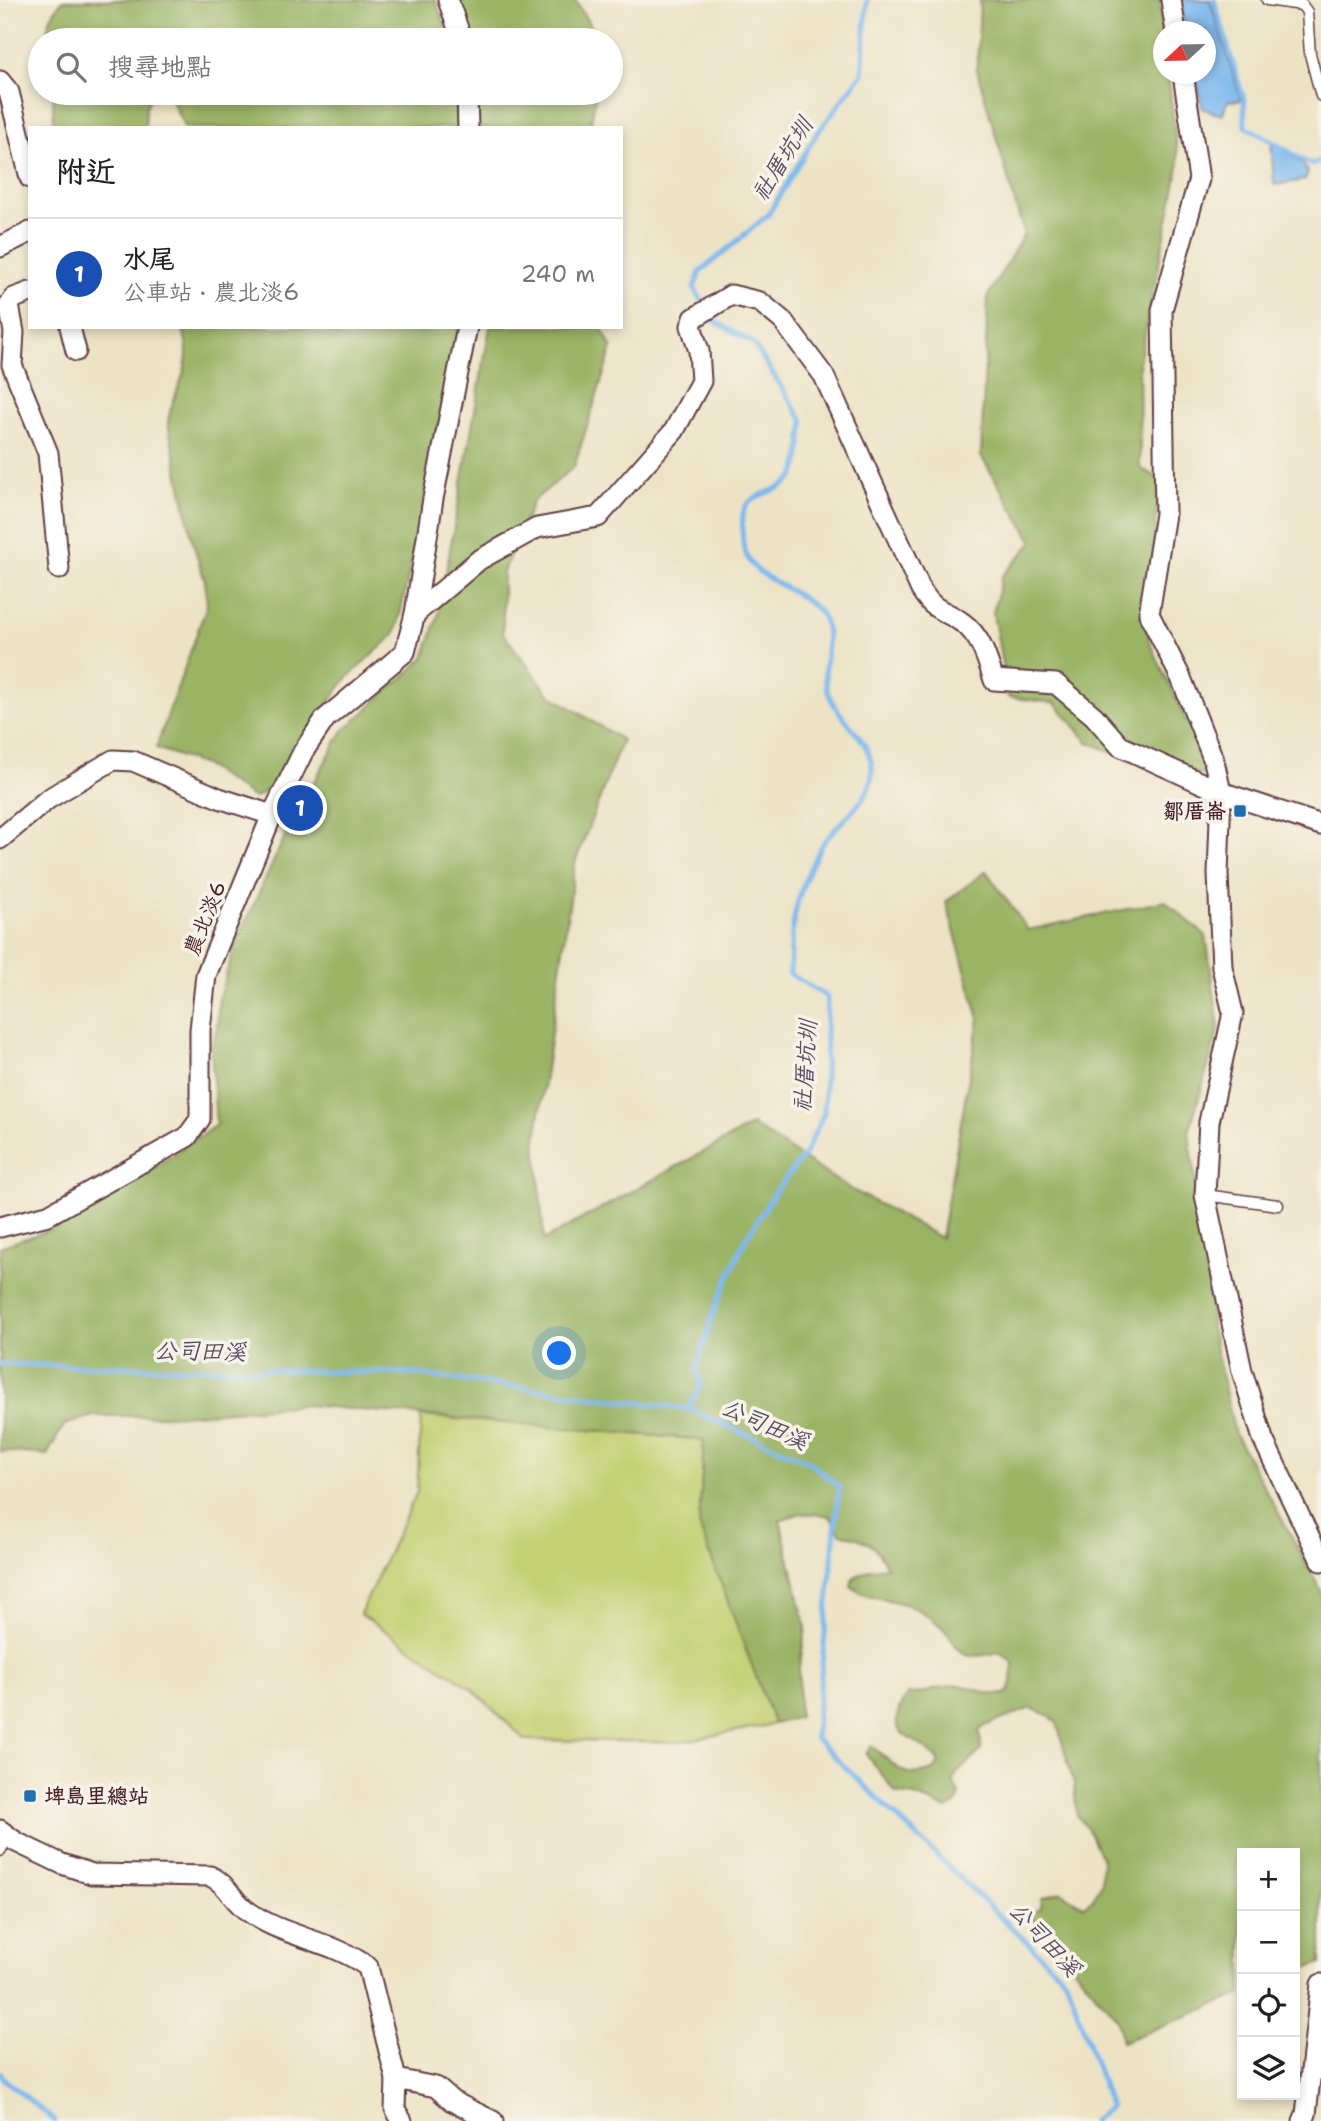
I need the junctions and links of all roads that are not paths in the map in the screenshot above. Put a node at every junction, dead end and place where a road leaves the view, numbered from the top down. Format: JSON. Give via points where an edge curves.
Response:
{"nodes":[{"id":1,"x":448,"y":0,"type":"edge"},
{"id":2,"x":1171,"y":0,"type":"edge"},
{"id":3,"x":1267,"y":0,"type":"edge"},
{"id":4,"x":1174,"y":21,"type":"edge"},
{"id":5,"x":457,"y":28,"type":"edge"},
{"id":6,"x":0,"y":81,"type":"edge"},
{"id":7,"x":1185,"y":84,"type":"edge"},
{"id":8,"x":1321,"y":96,"type":"edge"},
{"id":9,"x":467,"y":105,"type":"edge"},
{"id":10,"x":468,"y":126,"type":"edge"},
{"id":11,"x":28,"y":170,"type":"edge"},
{"id":12,"x":28,"y":233,"type":"edge"},
{"id":13,"x":0,"y":247,"type":"edge"},
{"id":14,"x":28,"y":293,"type":"edge"},
{"id":15,"x":70,"y":329,"type":"edge"},
{"id":16,"x":467,"y":329,"type":"edge"},
{"id":17,"x":76,"y":351,"type":"dead end"},
{"id":18,"x":59,"y":569,"type":"dead end"},
{"id":19,"x":415,"y":614,"type":"junction"},
{"id":20,"x":1221,"y":792,"type":"junction"},
{"id":21,"x":272,"y":815,"type":"junction"},
{"id":22,"x":1321,"y":825,"type":"edge"},
{"id":23,"x":0,"y":839,"type":"edge"},
{"id":24,"x":1205,"y":1195,"type":"junction"},
{"id":25,"x":1278,"y":1205,"type":"dead end"},
{"id":26,"x":0,"y":1227,"type":"edge"},
{"id":27,"x":1321,"y":1561,"type":"edge"},
{"id":28,"x":4,"y":1843,"type":"edge"},
{"id":29,"x":1321,"y":1983,"type":"edge"},
{"id":30,"x":397,"y":2079,"type":"junction"},
{"id":31,"x":402,"y":2121,"type":"edge"},
{"id":32,"x":493,"y":2121,"type":"edge"},
{"id":33,"x":1303,"y":2121,"type":"edge"}],
"edges":[{"from":1,"to":5,"type":"street"},
{"from":2,"to":4,"type":"street"},
{"from":3,"to":8,"type":"lane","via":[[1302,5],[1307,12],[1310,54]]},
{"from":6,"to":11,"type":"street","via":[[9,92]]},
{"from":7,"to":20,"type":"street","via":[[1199,178],[1162,310],[1165,514],[1149,614],[1181,678],[1214,761]]},
{"from":9,"to":10,"type":"street"},
{"from":12,"to":13,"type":"street"},
{"from":14,"to":18,"type":"street","via":[[9,305],[14,332],[12,365],[48,453]]},
{"from":15,"to":17,"type":"street"},
{"from":16,"to":19,"type":"street","name":"農北淡6"},
{"from":19,"to":20,"type":"street","via":[[479,560],[537,528],[598,517],[674,431],[701,381],[691,326],[694,318],[731,295],[744,297],[760,302],[783,321],[824,376],[921,590],[932,607],[964,623],[981,643],[994,680],[1056,684],[1120,746]]},
{"from":19,"to":21,"type":"street","name":"農北淡6","via":[[405,652],[325,719]]},
{"from":20,"to":22,"type":"street"},
{"from":20,"to":24,"type":"street","via":[[1222,968],[1233,1013],[1209,1122]]},
{"from":21,"to":23,"type":"street","via":[[133,761],[113,760],[48,799]]},
{"from":21,"to":26,"type":"street","name":"農北淡6","number":"農北淡6","via":[[206,975],[200,1030],[200,1119],[187,1137],[48,1215]]},
{"from":24,"to":25,"type":"lane"},
{"from":24,"to":27,"type":"street","via":[[1242,1371],[1263,1439]]},
{"from":28,"to":30,"type":"street","via":[[93,1874],[210,1876],[223,1882],[247,1911],[272,1926],[328,1943],[360,1961],[368,1967]]},
{"from":29,"to":33,"type":"street"},
{"from":30,"to":31,"type":"street","via":[[395,2109]]},
{"from":30,"to":32,"type":"street","via":[[436,2087],[452,2101]]}]}
